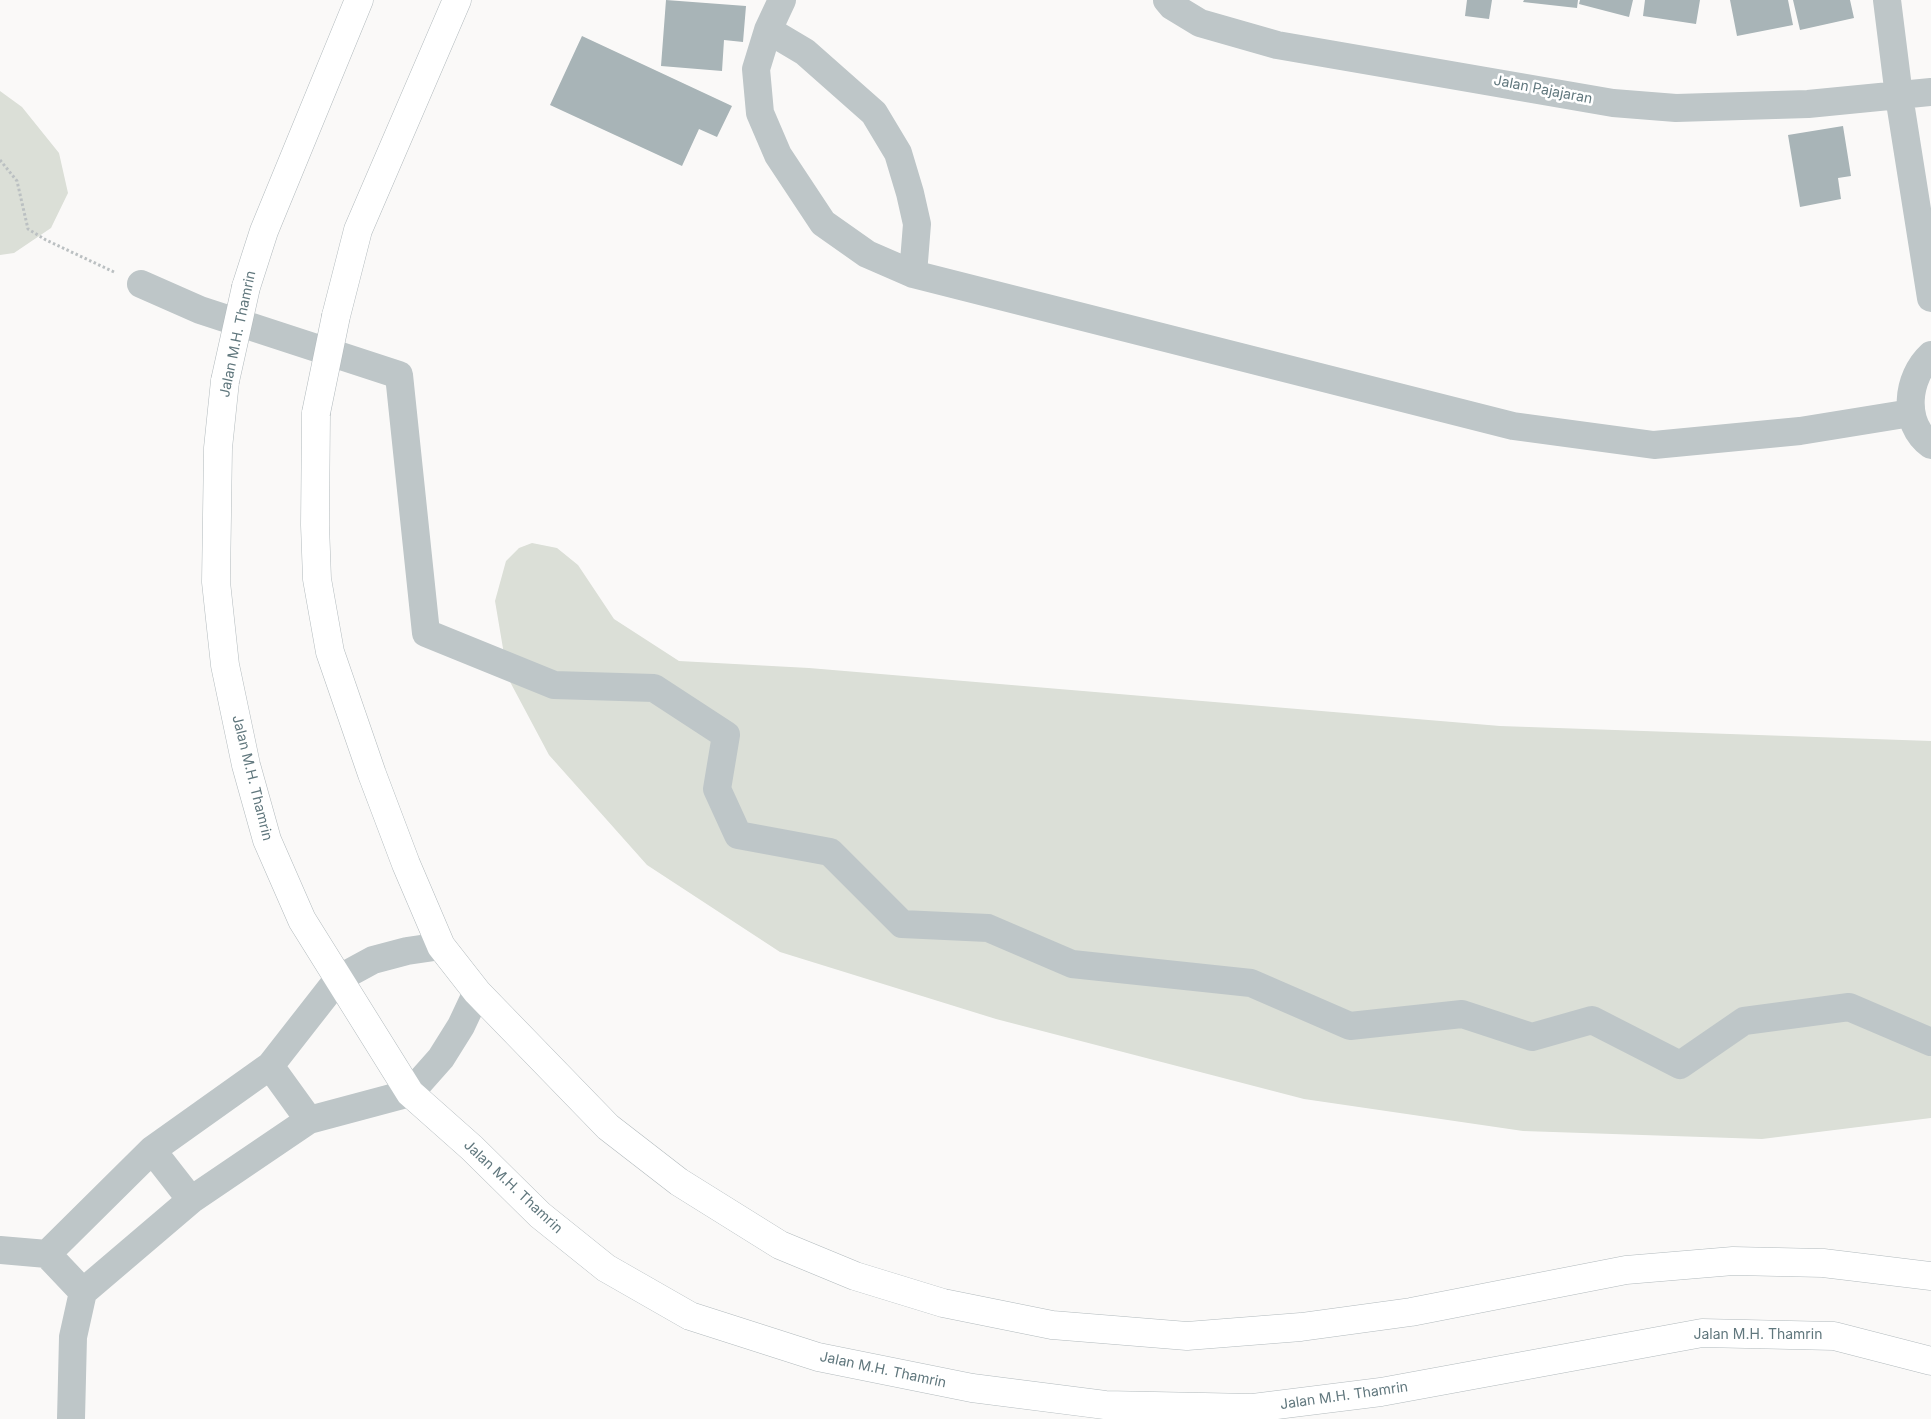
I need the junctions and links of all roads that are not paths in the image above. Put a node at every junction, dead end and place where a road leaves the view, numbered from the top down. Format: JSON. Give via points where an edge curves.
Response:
{"nodes":[{"id":1,"x":359,"y":0,"type":"edge"},
{"id":2,"x":457,"y":0,"type":"edge"},
{"id":3,"x":782,"y":0,"type":"edge"},
{"id":4,"x":1168,"y":0,"type":"edge"},
{"id":5,"x":1887,"y":0,"type":"edge"},
{"id":6,"x":768,"y":30,"type":"junction"},
{"id":7,"x":1931,"y":92,"type":"edge"},
{"id":8,"x":1899,"y":96,"type":"junction"},
{"id":9,"x":913,"y":274,"type":"junction"},
{"id":10,"x":141,"y":284,"type":"road end"},
{"id":11,"x":1931,"y":298,"type":"edge"},
{"id":12,"x":1931,"y":354,"type":"edge"},
{"id":13,"x":1911,"y":413,"type":"junction"},
{"id":14,"x":1931,"y":445,"type":"edge"},
{"id":15,"x":441,"y":946,"type":"junction"},
{"id":16,"x":338,"y":979,"type":"junction"},
{"id":17,"x":477,"y":992,"type":"junction"},
{"id":18,"x":1931,"y":1042,"type":"edge"},
{"id":19,"x":270,"y":1066,"type":"junction"},
{"id":20,"x":410,"y":1093,"type":"junction"},
{"id":21,"x":309,"y":1120,"type":"junction"},
{"id":22,"x":152,"y":1150,"type":"junction"},
{"id":23,"x":191,"y":1200,"type":"junction"},
{"id":24,"x":0,"y":1250,"type":"edge"},
{"id":25,"x":47,"y":1254,"type":"junction"},
{"id":26,"x":1931,"y":1276,"type":"edge"},
{"id":27,"x":83,"y":1292,"type":"junction"},
{"id":28,"x":1931,"y":1360,"type":"edge"},
{"id":29,"x":71,"y":1419,"type":"edge"}],
"edges":[{"from":1,"to":16,"type":"main road","name":"Jalan M.H. Thamrin","bridge":true,"via":[[271,212],[246,287],[225,380],[218,448],[216,582],[225,664],[246,765],[267,840],[302,920]]},
{"from":2,"to":15,"type":"main road","bridge":true,"via":[[358,230],[316,413],[317,579],[330,652],[372,774]]},
{"from":3,"to":6,"type":"street"},
{"from":4,"to":8,"type":"street","name":"Jalan Pajajaran","via":[[1172,6],[1200,23],[1277,45],[1613,103],[1676,108],[1808,104]]},
{"from":5,"to":8,"type":"street"},
{"from":6,"to":9,"type":"street","via":[[805,52],[874,112],[898,153],[910,193],[917,224]]},
{"from":6,"to":9,"type":"street","via":[[756,70],[760,113],[778,154],[823,223],[867,254]]},
{"from":7,"to":8,"type":"street","name":"Jalan Pajajaran"},
{"from":8,"to":11,"type":"street"},
{"from":9,"to":13,"type":"street","via":[[1512,426],[1585,437],[1654,445],[1800,431]]},
{"from":10,"to":18,"type":"street","via":[[200,310],[399,375],[426,633],[554,685],[654,688],[726,735],[717,789],[738,836],[830,852],[902,924],[988,928],[1072,964],[1251,983],[1350,1026],[1462,1014],[1532,1037],[1592,1020],[1680,1065],[1744,1021],[1849,1007]]},
{"from":12,"to":13,"type":"street","via":[[1920,364],[1910,388]]},
{"from":13,"to":14,"type":"street","via":[[1924,440]]},
{"from":15,"to":16,"type":"street","via":[[373,960]]},
{"from":15,"to":17,"type":"main road"},
{"from":16,"to":19,"type":"street"},
{"from":16,"to":20,"type":"main road","name":"Jalan M.H. Thamrin"},
{"from":17,"to":20,"type":"street","via":[[442,1058]]},
{"from":17,"to":26,"type":"main road","via":[[608,1127],[679,1182],[780,1245],[856,1276],[943,1303],[1052,1325],[1187,1336],[1301,1327],[1411,1312],[1626,1270],[1733,1261],[1823,1263]]},
{"from":19,"to":21,"type":"street"},
{"from":19,"to":22,"type":"street"},
{"from":20,"to":21,"type":"street"},
{"from":20,"to":28,"type":"main road","name":"Jalan M.H. Thamrin","via":[[540,1215],[606,1268],[690,1316],[818,1357],[972,1388],[1105,1405],[1253,1408],[1381,1392],[1702,1333],[1834,1336]]},
{"from":21,"to":23,"type":"street"},
{"from":22,"to":23,"type":"street"},
{"from":22,"to":25,"type":"street"},
{"from":23,"to":27,"type":"street"},
{"from":24,"to":25,"type":"street"},
{"from":25,"to":27,"type":"street"},
{"from":27,"to":29,"type":"street","via":[[73,1337]]}]}
